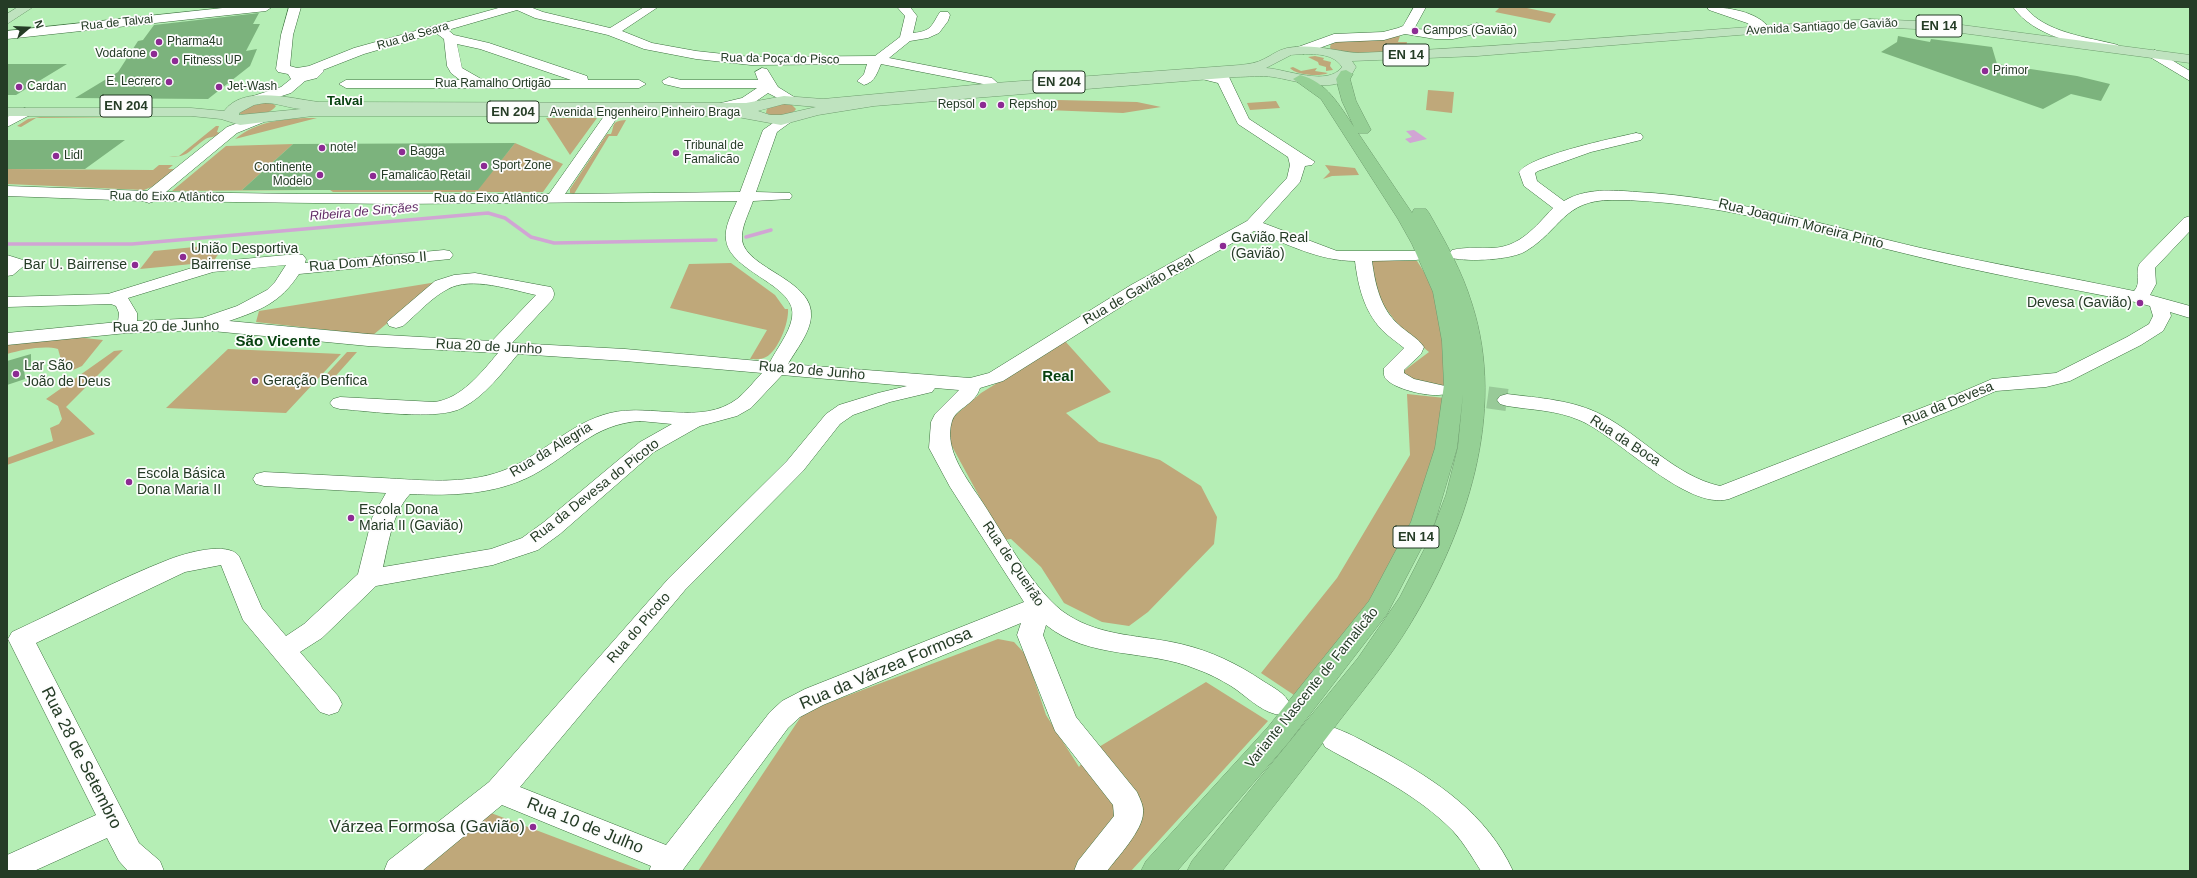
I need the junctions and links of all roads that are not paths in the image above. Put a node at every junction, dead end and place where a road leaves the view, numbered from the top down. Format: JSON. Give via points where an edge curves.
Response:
{"nodes":[{"id":1,"x":27,"y":7,"type":"edge"},
{"id":2,"x":266,"y":7,"type":"edge"},
{"id":3,"x":295,"y":7,"type":"edge"},
{"id":4,"x":515,"y":7,"type":"edge"},
{"id":5,"x":520,"y":7,"type":"edge"},
{"id":6,"x":652,"y":7,"type":"edge"},
{"id":7,"x":902,"y":7,"type":"edge"},
{"id":8,"x":1420,"y":7,"type":"edge"},
{"id":9,"x":1714,"y":7,"type":"edge"},
{"id":10,"x":2019,"y":7,"type":"edge"},
{"id":11,"x":1751,"y":8,"type":"edge"},
{"id":12,"x":230,"y":9,"type":"edge"},
{"id":13,"x":1728,"y":12,"type":"junction"},
{"id":14,"x":944,"y":15,"type":"dead end"},
{"id":15,"x":7,"y":20,"type":"edge"},
{"id":16,"x":1477,"y":27,"type":"dead end"},
{"id":17,"x":439,"y":29,"type":"junction"},
{"id":18,"x":1764,"y":29,"type":"junction"},
{"id":19,"x":612,"y":32,"type":"junction"},
{"id":20,"x":1406,"y":33,"type":"junction"},
{"id":21,"x":10,"y":34,"type":"edge"},
{"id":22,"x":450,"y":38,"type":"junction"},
{"id":23,"x":906,"y":38,"type":"junction"},
{"id":24,"x":473,"y":44,"type":"junction"},
{"id":25,"x":2113,"y":48,"type":"junction"},
{"id":26,"x":451,"y":52,"type":"junction"},
{"id":27,"x":1477,"y":52,"type":"junction"},
{"id":28,"x":2155,"y":54,"type":"junction"},
{"id":29,"x":1275,"y":59,"type":"junction"},
{"id":30,"x":1337,"y":59,"type":"junction"},
{"id":31,"x":2190,"y":59,"type":"edge"},
{"id":32,"x":878,"y":60,"type":"junction"},
{"id":33,"x":766,"y":61,"type":"junction"},
{"id":34,"x":561,"y":71,"type":"junction"},
{"id":35,"x":299,"y":74,"type":"junction"},
{"id":36,"x":462,"y":75,"type":"junction"},
{"id":37,"x":1230,"y":77,"type":"junction"},
{"id":38,"x":2190,"y":77,"type":"edge"},
{"id":39,"x":1294,"y":78,"type":"junction"},
{"id":40,"x":669,"y":81,"type":"dead end"},
{"id":41,"x":864,"y":81,"type":"dead end"},
{"id":42,"x":346,"y":84,"type":"dead end"},
{"id":43,"x":448,"y":84,"type":"junction"},
{"id":44,"x":486,"y":84,"type":"junction"},
{"id":45,"x":541,"y":84,"type":"junction"},
{"id":46,"x":595,"y":84,"type":"junction"},
{"id":47,"x":639,"y":84,"type":"dead end"},
{"id":48,"x":766,"y":84,"type":"junction"},
{"id":49,"x":995,"y":87,"type":"junction"},
{"id":50,"x":285,"y":98,"type":"junction"},
{"id":51,"x":795,"y":101,"type":"junction"},
{"id":52,"x":249,"y":102,"type":"junction"},
{"id":53,"x":7,"y":107,"type":"edge"},
{"id":54,"x":722,"y":107,"type":"junction"},
{"id":55,"x":7,"y":112,"type":"edge"},
{"id":56,"x":25,"y":112,"type":"junction"},
{"id":57,"x":614,"y":112,"type":"junction"},
{"id":58,"x":759,"y":113,"type":"junction"},
{"id":59,"x":263,"y":118,"type":"junction"},
{"id":60,"x":792,"y":118,"type":"junction"},
{"id":61,"x":233,"y":122,"type":"junction"},
{"id":62,"x":7,"y":123,"type":"edge"},
{"id":63,"x":770,"y":130,"type":"junction"},
{"id":64,"x":1636,"y":137,"type":"dead end"},
{"id":65,"x":7,"y":191,"type":"edge"},
{"id":66,"x":746,"y":196,"type":"junction"},
{"id":67,"x":784,"y":196,"type":"dead end"},
{"id":68,"x":149,"y":198,"type":"junction"},
{"id":69,"x":552,"y":198,"type":"junction"},
{"id":70,"x":1563,"y":208,"type":"junction"},
{"id":71,"x":2190,"y":221,"type":"edge"},
{"id":72,"x":1253,"y":225,"type":"junction"},
{"id":73,"x":1458,"y":254,"type":"dead end"},
{"id":74,"x":444,"y":255,"type":"dead end"},
{"id":75,"x":1416,"y":255,"type":"dead end"},
{"id":76,"x":1363,"y":257,"type":"junction"},
{"id":77,"x":7,"y":260,"type":"edge"},
{"id":78,"x":292,"y":269,"type":"junction"},
{"id":79,"x":7,"y":272,"type":"edge"},
{"id":80,"x":2153,"y":298,"type":"junction"},
{"id":81,"x":111,"y":299,"type":"junction"},
{"id":82,"x":7,"y":302,"type":"edge"},
{"id":83,"x":2190,"y":312,"type":"edge"},
{"id":84,"x":396,"y":322,"type":"dead end"},
{"id":85,"x":202,"y":324,"type":"junction"},
{"id":86,"x":127,"y":327,"type":"junction"},
{"id":87,"x":7,"y":339,"type":"edge"},
{"id":88,"x":504,"y":349,"type":"junction"},
{"id":89,"x":776,"y":368,"type":"junction"},
{"id":90,"x":906,"y":380,"type":"junction"},
{"id":91,"x":962,"y":384,"type":"junction"},
{"id":92,"x":1438,"y":390,"type":"tunnel mouth"},
{"id":93,"x":885,"y":397,"type":"junction"},
{"id":94,"x":1507,"y":400,"type":"tunnel mouth"},
{"id":95,"x":340,"y":403,"type":"dead end"},
{"id":96,"x":693,"y":421,"type":"junction"},
{"id":97,"x":264,"y":479,"type":"dead end"},
{"id":98,"x":405,"y":486,"type":"junction"},
{"id":99,"x":1737,"y":489,"type":"joint"},
{"id":100,"x":369,"y":578,"type":"junction"},
{"id":101,"x":1039,"y":606,"type":"junction"},
{"id":102,"x":285,"y":650,"type":"junction"},
{"id":103,"x":329,"y":704,"type":"dead end"},
{"id":104,"x":1277,"y":704,"type":"dead end"},
{"id":105,"x":1335,"y":739,"type":"dead end"},
{"id":106,"x":499,"y":791,"type":"junction"},
{"id":107,"x":113,"y":821,"type":"junction"},
{"id":108,"x":668,"y":866,"type":"edge"},
{"id":109,"x":7,"y":869,"type":"edge"},
{"id":110,"x":149,"y":871,"type":"edge"},
{"id":111,"x":399,"y":871,"type":"edge"},
{"id":112,"x":1089,"y":871,"type":"edge"},
{"id":113,"x":1157,"y":871,"type":"edge"},
{"id":114,"x":1203,"y":871,"type":"edge"},
{"id":115,"x":1498,"y":871,"type":"edge"}],
"edges":[{"from":1,"to":15,"type":"main road"},
{"from":2,"to":12,"type":"street","name":"Rua de Talvai"},
{"from":3,"to":35,"type":"street","via":[[287,35],[283,69]]},
{"from":4,"to":17,"type":"street","name":"Rua da Seara"},
{"from":5,"to":19,"type":"street","name":"Rua da Poça do Pisco","via":[[553,19]]},
{"from":6,"to":19,"type":"street"},
{"from":7,"to":23,"type":"street","via":[[910,16]]},
{"from":8,"to":20,"type":"street"},
{"from":9,"to":13,"type":"street"},
{"from":10,"to":25,"type":"street","via":[[2022,14],[2042,26]]},
{"from":11,"to":13,"type":"street"},
{"from":12,"to":21,"type":"street","name":"Rua de Talvai"},
{"from":13,"to":18,"type":"street","via":[[1751,20]]},
{"from":14,"to":23,"type":"street","via":[[935,30],[921,36]]},
{"from":16,"to":20,"type":"street","via":[[1452,35]]},
{"from":17,"to":22,"type":"street"},
{"from":17,"to":35,"type":"street","name":"Rua da Seara","via":[[340,57],[312,69],[316,70],[314,74]]},
{"from":18,"to":25,"type":"main road","name":"Avenida Santiago de Gavião","number":"EN 14","via":[[1870,22],[1906,23]]},
{"from":18,"to":27,"type":"main road","name":"Avenida Santiago de Gavião","number":"EN 14"},
{"from":19,"to":33,"type":"street","name":"Rua da Poça do Pisco","via":[[669,51],[720,59]]},
{"from":20,"to":30,"type":"street","via":[[1344,37]]},
{"from":22,"to":24,"type":"street"},
{"from":22,"to":26,"type":"street"},
{"from":23,"to":32,"type":"street"},
{"from":24,"to":26,"type":"street"},
{"from":24,"to":34,"type":"street"},
{"from":25,"to":28,"type":"main road","name":"Avenida Santiago de Gavião","number":"EN 14"},
{"from":26,"to":36,"type":"street","via":[[454,69]]},
{"from":27,"to":30,"type":"main road","name":"Avenida Santiago de Gavião","number":"EN 14"},
{"from":27,"to":30,"type":"main road","name":"Avenida Santiago de Gavião","number":"EN 14","via":[[1374,64]]},
{"from":28,"to":31,"type":"main road","name":"Avenida Santiago de Gavião","number":"EN 14"},
{"from":28,"to":38,"type":"street"},
{"from":29,"to":30,"type":"main road","name":"Avenida Engenheiro Pinheiro Braga","number":"EN 14","via":[[1285,53],[1303,50]]},
{"from":29,"to":39,"type":"main road","number":"EN 14","via":[[1275,68]]},
{"from":29,"to":49,"type":"main road","name":"Avenida Engenheiro Pinheiro Braga","number":"EN 204","via":[[1255,67],[1240,69]]},
{"from":30,"to":39,"type":"main road","name":"Avenida Engenheiro Pinheiro Braga","number":"EN 14","via":[[1340,77],[1322,81]]},
{"from":30,"to":114,"type":"highway","name":"Variante Nascente de Famalicão","number":"EN 14","via":[[1348,101],[1357,120],[1436,238],[1448,261],[1466,310],[1472,342],[1475,389],[1473,429],[1466,468],[1452,513],[1436,553],[1399,620],[1360,676]]},
{"from":32,"to":33,"type":"street","name":"Rua da Poça do Pisco"},
{"from":32,"to":41,"type":"street"},
{"from":32,"to":49,"type":"street","name":"Rua da Poça do Pisco","via":[[987,81]]},
{"from":33,"to":48,"type":"street","via":[[762,72]]},
{"from":34,"to":45,"type":"street","via":[[556,78]]},
{"from":34,"to":46,"type":"street"},
{"from":35,"to":50,"type":"street","name":"Rua da Seara"},
{"from":36,"to":43,"type":"street","via":[[458,80]]},
{"from":36,"to":44,"type":"street"},
{"from":37,"to":39,"type":"main road","name":"Avenida Engenheiro Pinheiro Braga","number":"EN 204","via":[[1267,72]]},
{"from":37,"to":60,"type":"main road","name":"Avenida Engenheiro Pinheiro Braga","number":"EN 204","via":[[1207,76],[874,102],[832,108]]},
{"from":37,"to":72,"type":"street","name":"Rua de Gavião Real","via":[[1243,121],[1299,166]]},
{"from":39,"to":113,"type":"highway","name":"Variante Nascente de Famalicão","number":"EN 14","via":[[1316,87],[1326,96],[1407,219],[1436,277],[1446,308],[1452,341],[1454,385],[1446,448],[1423,522],[1378,607],[1278,735]]},
{"from":40,"to":48,"type":"street","via":[[681,84]]},
{"from":42,"to":43,"type":"street","name":"Rua Ramalho Ortigão"},
{"from":43,"to":44,"type":"street","name":"Rua Ramalho Ortigão"},
{"from":44,"to":45,"type":"street","name":"Rua Ramalho Ortigão"},
{"from":45,"to":46,"type":"street","name":"Rua Ramalho Ortigão"},
{"from":46,"to":47,"type":"street","name":"Rua Ramalho Ortigão"},
{"from":48,"to":51,"type":"street","via":[[775,93]]},
{"from":48,"to":54,"type":"street","via":[[765,89],[752,99]]},
{"from":49,"to":51,"type":"main road","name":"Avenida Engenheiro Pinheiro Braga","number":"EN 204","via":[[823,103]]},
{"from":50,"to":52,"type":"main road","name":"Avenida Engenheiro Pinheiro Braga","number":"EN 204"},
{"from":50,"to":54,"type":"main road","name":"Avenida Engenheiro Pinheiro Braga","number":"EN 204","via":[[319,106]]},
{"from":50,"to":59,"type":"main road","via":[[282,110]]},
{"from":51,"to":58,"type":"main road","name":"Avenida Engenheiro Pinheiro Braga","number":"EN 204","via":[[777,100]]},
{"from":51,"to":60,"type":"main road","via":[[804,107],[801,113]]},
{"from":52,"to":53,"type":"main road","name":"Avenida Engenheiro Pinheiro Braga","number":"EN 204","via":[[196,106]]},
{"from":52,"to":61,"type":"main road","via":[[231,112]]},
{"from":54,"to":58,"type":"main road","name":"Avenida Engenheiro Pinheiro Braga","number":"EN 204"},
{"from":55,"to":56,"type":"main road","name":"Avenida Engenheiro Pinheiro Braga","number":"EN 204"},
{"from":56,"to":61,"type":"main road","name":"Avenida Engenheiro Pinheiro Braga","number":"EN 204","via":[[191,112]]},
{"from":56,"to":62,"type":"street"},
{"from":57,"to":58,"type":"main road","name":"Avenida Engenheiro Pinheiro Braga","number":"EN 204"},
{"from":57,"to":59,"type":"main road","name":"Avenida Engenheiro Pinheiro Braga","number":"EN 204","via":[[313,112]]},
{"from":57,"to":69,"type":"street"},
{"from":58,"to":60,"type":"main road","name":"Avenida Engenheiro Pinheiro Braga","number":"EN 204","via":[[773,120]]},
{"from":58,"to":63,"type":"street"},
{"from":59,"to":61,"type":"main road","name":"Avenida Engenheiro Pinheiro Braga","number":"EN 204"},
{"from":60,"to":63,"type":"street"},
{"from":61,"to":68,"type":"street"},
{"from":63,"to":66,"type":"street","name":"Rua da Devesa do Picoto"},
{"from":64,"to":70,"type":"street","via":[[1586,149],[1527,172],[1530,182]]},
{"from":65,"to":68,"type":"street","name":"Rua do Eixo Atlântico"},
{"from":66,"to":67,"type":"street","name":"Rua do Eixo Atlântico"},
{"from":66,"to":69,"type":"street","name":"Rua do Eixo Atlântico"},
{"from":66,"to":89,"type":"street","name":"Rua da Devesa do Picoto","via":[[734,230],[734,241],[738,251],[789,290],[801,306],[802,317],[798,329]]},
{"from":68,"to":69,"type":"street","name":"Rua do Eixo Atlântico"},
{"from":70,"to":73,"type":"street","name":"Rua Joaquim Moreira Pinto","via":[[1531,240],[1518,249],[1495,253]]},
{"from":70,"to":80,"type":"street","name":"Rua Joaquim Moreira Pinto","via":[[1578,199],[1596,196],[1700,201],[1928,255]]},
{"from":71,"to":80,"type":"street","name":"Rua da Devesa","via":[[2146,267]]},
{"from":72,"to":76,"type":"street","via":[[1325,253]]},
{"from":72,"to":91,"type":"street","name":"Rua de Gavião Real","via":[[1138,289],[996,377]]},
{"from":74,"to":78,"type":"street","name":"Rua Dom Afonso II"},
{"from":75,"to":76,"type":"street"},
{"from":76,"to":92,"type":"street","via":[[1367,289],[1380,314],[1386,324],[1414,347],[1414,350],[1394,368],[1394,376],[1408,384]]},
{"from":77,"to":79,"type":"street","via":[[17,264]]},
{"from":78,"to":81,"type":"street","via":[[298,260],[295,258],[225,265]]},
{"from":78,"to":85,"type":"street","via":[[281,288],[268,299]]},
{"from":80,"to":83,"type":"street","name":"Rua Joaquim Moreira Pinto"},
{"from":80,"to":99,"type":"street","name":"Rua da Devesa","via":[[2162,316],[2156,327],[2128,345],[2063,377],[1984,387],[1957,401]]},
{"from":81,"to":82,"type":"street"},
{"from":81,"to":86,"type":"street","via":[[123,302],[128,313]]},
{"from":84,"to":88,"type":"street","via":[[441,285],[454,280],[475,278],[545,291],[545,297]]},
{"from":85,"to":86,"type":"street","name":"Rua 20 de Junho"},
{"from":85,"to":88,"type":"street","name":"Rua 20 de Junho","via":[[368,340]]},
{"from":86,"to":87,"type":"street","name":"Rua 20 de Junho"},
{"from":88,"to":89,"type":"street","name":"Rua 20 de Junho"},
{"from":88,"to":95,"type":"street","via":[[458,403],[434,408]]},
{"from":89,"to":90,"type":"street","name":"Rua 20 de Junho"},
{"from":89,"to":96,"type":"street","name":"Rua da Devesa do Picoto","via":[[744,404],[730,411]]},
{"from":90,"to":91,"type":"street","name":"Rua 20 de Junho"},
{"from":90,"to":93,"type":"street","name":"Rua do Picoto","via":[[897,390]]},
{"from":91,"to":93,"type":"street","name":"Rua do Picoto"},
{"from":91,"to":101,"type":"street","name":"Rua de Queirão","via":[[968,396],[945,414],[941,422],[940,448],[961,487]]},
{"from":93,"to":106,"type":"street","name":"Rua do Picoto","via":[[846,410],[833,419],[795,466],[677,584]]},
{"from":94,"to":99,"type":"street","name":"Rua da Boca","via":[[1588,416],[1696,488],[1720,494]]},
{"from":96,"to":98,"type":"street","name":"Rua da Alegria","via":[[656,415],[635,414],[616,417],[593,424],[519,473],[496,481],[441,488]]},
{"from":96,"to":100,"type":"street","name":"Rua da Devesa do Picoto","via":[[647,447],[530,544],[493,557]]},
{"from":97,"to":98,"type":"street","name":"Rua da Alegria"},
{"from":98,"to":100,"type":"street","via":[[392,500],[383,518]]},
{"from":100,"to":102,"type":"street","via":[[313,631]]},
{"from":101,"to":104,"type":"street","name":"Rua de Queirão","via":[[1059,622],[1082,634],[1204,661],[1239,678]]},
{"from":101,"to":108,"type":"street","name":"Rua da Várzea Formosa","via":[[814,697],[791,709],[779,720]]},
{"from":101,"to":112,"type":"street","via":[[1030,634],[1065,723],[1127,801],[1129,814],[1124,825]]},
{"from":102,"to":103,"type":"street"},
{"from":102,"to":107,"type":"street","name":"Rua 28 de Setembro","via":[[252,613],[227,557],[214,557],[179,565],[21,639]]},
{"from":105,"to":115,"type":"street","via":[[1394,771],[1445,807],[1463,823]]},
{"from":106,"to":108,"type":"street","name":"Rua 10 de Julho"},
{"from":106,"to":111,"type":"street","name":"Rua do Picoto"},
{"from":107,"to":109,"type":"street"},
{"from":107,"to":110,"type":"street","name":"Rua 28 de Setembro","via":[[129,852]]}]}
